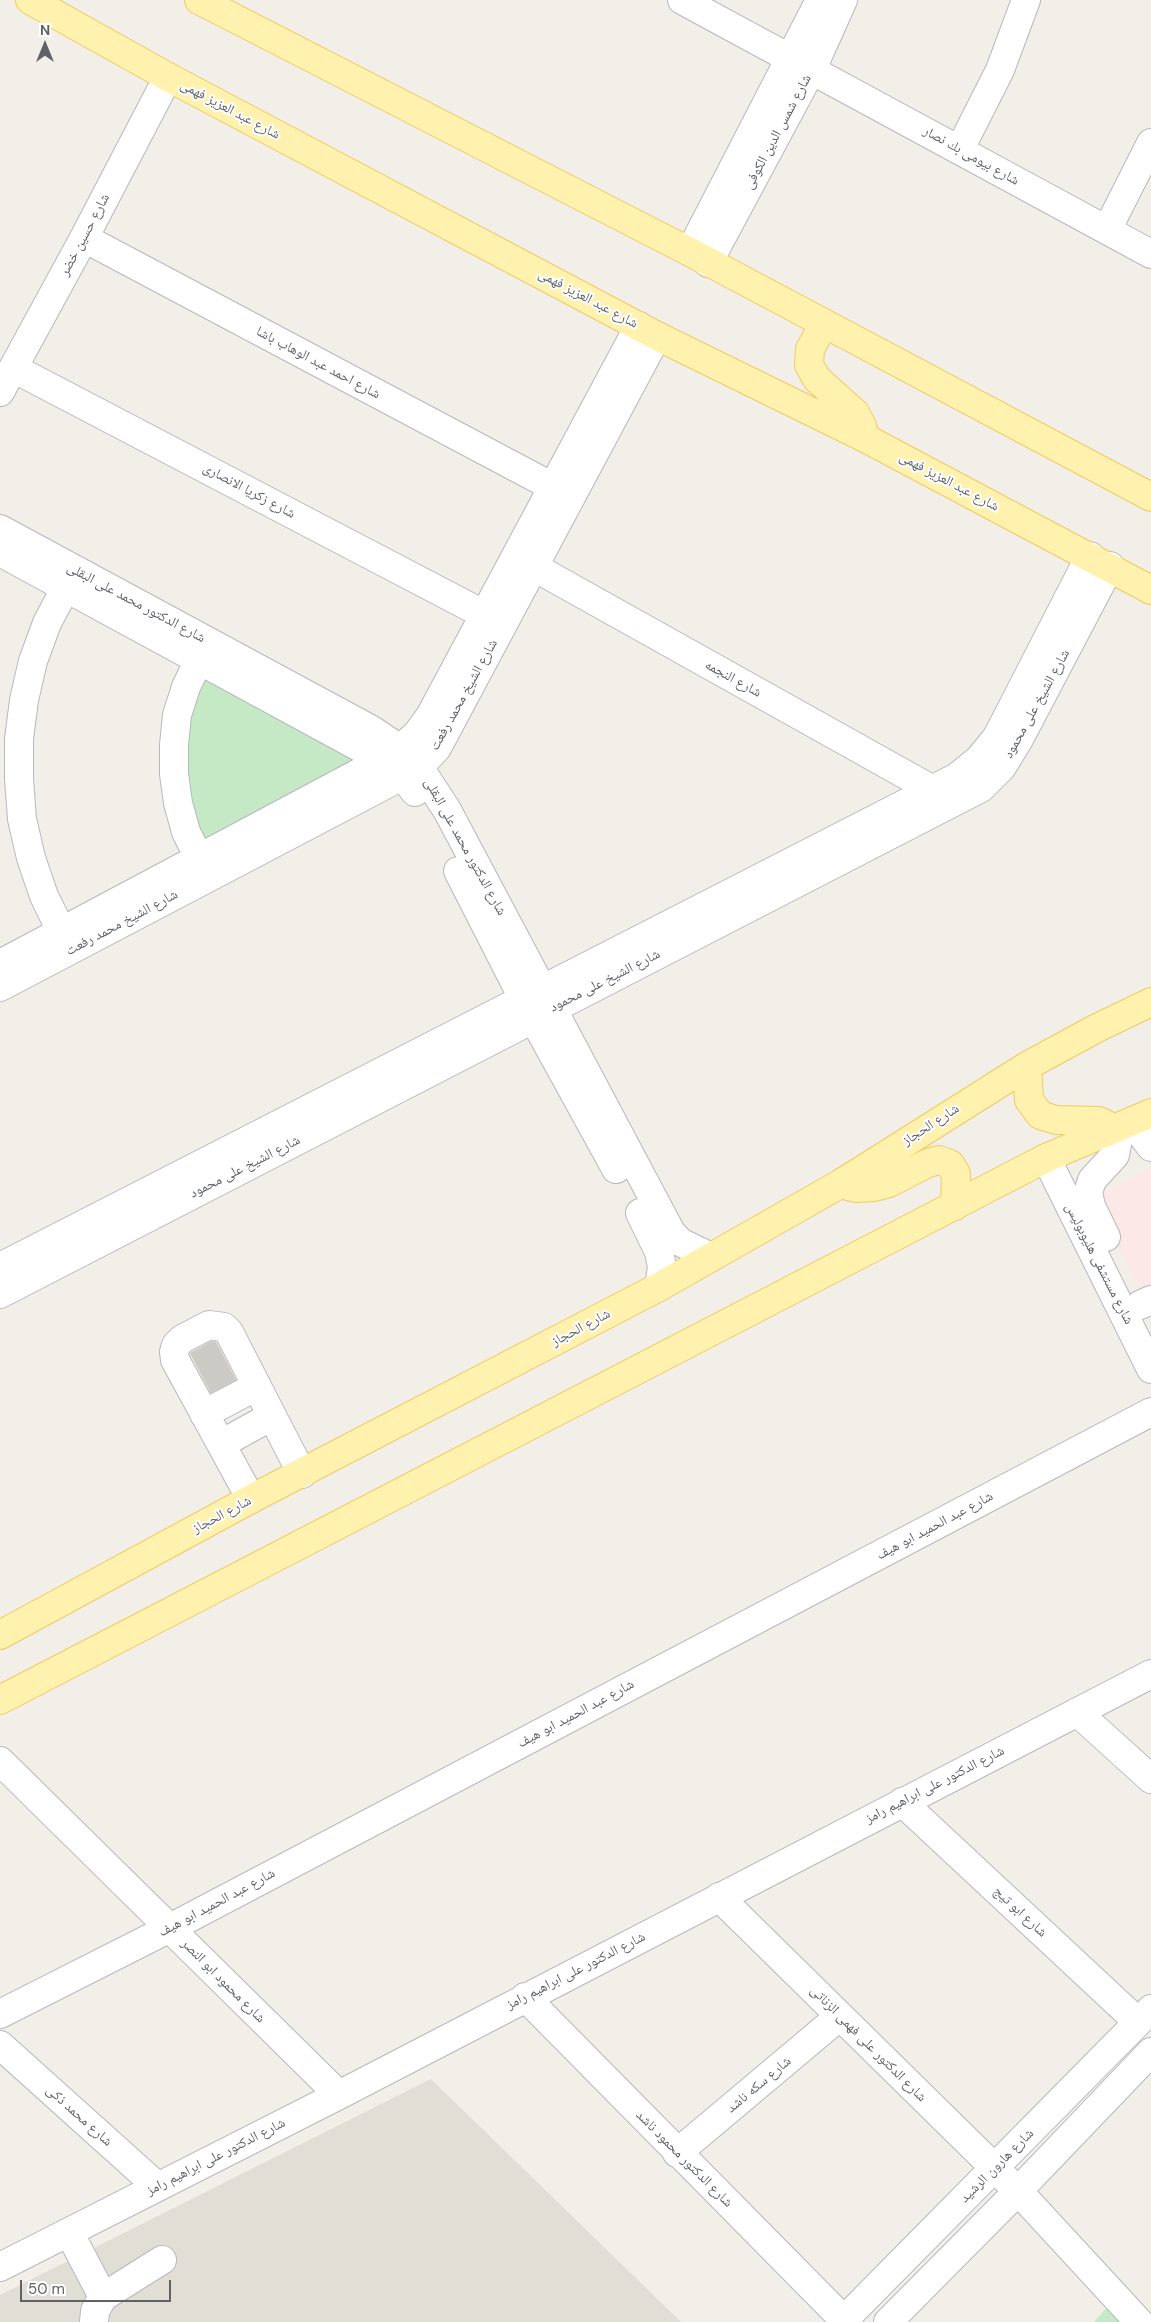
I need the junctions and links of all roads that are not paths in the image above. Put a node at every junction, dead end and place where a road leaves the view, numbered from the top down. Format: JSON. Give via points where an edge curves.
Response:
{"nodes":[{"id":1,"x":30,"y":0,"type":"edge"},
{"id":2,"x":682,"y":0,"type":"edge"},
{"id":3,"x":820,"y":0,"type":"edge"},
{"id":4,"x":843,"y":0,"type":"edge"},
{"id":5,"x":1026,"y":0,"type":"edge"},
{"id":6,"x":205,"y":2,"type":"edge"},
{"id":7,"x":802,"y":63,"type":"junction"},
{"id":8,"x":168,"y":77,"type":"junction"},
{"id":9,"x":1151,"y":144,"type":"edge"},
{"id":10,"x":960,"y":150,"type":"junction"},
{"id":11,"x":1107,"y":230,"type":"junction"},
{"id":12,"x":84,"y":238,"type":"junction"},
{"id":13,"x":1151,"y":254,"type":"edge"},
{"id":14,"x":699,"y":258,"type":"junction"},
{"id":15,"x":824,"y":324,"type":"junction"},
{"id":16,"x":648,"y":331,"type":"junction"},
{"id":17,"x":13,"y":368,"type":"junction"},
{"id":18,"x":0,"y":392,"type":"edge"},
{"id":19,"x":865,"y":438,"type":"junction"},
{"id":20,"x":553,"y":487,"type":"junction"},
{"id":21,"x":1151,"y":497,"type":"edge"},
{"id":22,"x":0,"y":529,"type":"edge"},
{"id":23,"x":0,"y":552,"type":"edge"},
{"id":24,"x":1100,"y":561,"type":"junction"},
{"id":25,"x":534,"y":567,"type":"junction"},
{"id":26,"x":70,"y":579,"type":"junction"},
{"id":27,"x":1151,"y":590,"type":"edge"},
{"id":28,"x":485,"y":614,"type":"junction"},
{"id":29,"x":203,"y":651,"type":"junction"},
{"id":30,"x":401,"y":763,"type":"junction"},
{"id":31,"x":933,"y":790,"type":"junction"},
{"id":32,"x":203,"y":868,"type":"junction"},
{"id":33,"x":66,"y":941,"type":"junction"},
{"id":34,"x":0,"y":964,"type":"edge"},
{"id":35,"x":0,"y":987,"type":"edge"},
{"id":36,"x":1151,"y":1002,"type":"edge"},
{"id":37,"x":537,"y":1004,"type":"junction"},
{"id":38,"x":1027,"y":1066,"type":"junction"},
{"id":39,"x":1133,"y":1121,"type":"edge"},
{"id":40,"x":1151,"y":1147,"type":"edge"},
{"id":41,"x":1046,"y":1158,"type":"junction"},
{"id":42,"x":840,"y":1184,"type":"junction"},
{"id":43,"x":955,"y":1206,"type":"junction"},
{"id":44,"x":711,"y":1257,"type":"junction"},
{"id":45,"x":0,"y":1267,"type":"edge"},
{"id":46,"x":659,"y":1287,"type":"junction"},
{"id":47,"x":0,"y":1294,"type":"edge"},
{"id":48,"x":1147,"y":1311,"type":"edge"},
{"id":49,"x":1151,"y":1369,"type":"edge"},
{"id":50,"x":257,"y":1386,"type":"junction"},
{"id":51,"x":1151,"y":1412,"type":"edge"},
{"id":52,"x":204,"y":1414,"type":"junction"},
{"id":53,"x":272,"y":1416,"type":"junction"},
{"id":54,"x":221,"y":1444,"type":"junction"},
{"id":55,"x":302,"y":1474,"type":"junction"},
{"id":56,"x":251,"y":1499,"type":"junction"},
{"id":57,"x":0,"y":1635,"type":"edge"},
{"id":58,"x":1151,"y":1674,"type":"edge"},
{"id":59,"x":0,"y":1700,"type":"edge"},
{"id":60,"x":1076,"y":1712,"type":"junction"},
{"id":61,"x":0,"y":1761,"type":"edge"},
{"id":62,"x":1151,"y":1779,"type":"edge"},
{"id":63,"x":902,"y":1802,"type":"junction"},
{"id":64,"x":719,"y":1897,"type":"junction"},
{"id":65,"x":170,"y":1928,"type":"junction"},
{"id":66,"x":525,"y":1997,"type":"junction"},
{"id":67,"x":0,"y":2014,"type":"edge"},
{"id":68,"x":840,"y":2016,"type":"junction"},
{"id":69,"x":1144,"y":2016,"type":"edge"},
{"id":70,"x":0,"y":2045,"type":"edge"},
{"id":71,"x":1151,"y":2052,"type":"edge"},
{"id":72,"x":339,"y":2095,"type":"junction"},
{"id":73,"x":677,"y":2153,"type":"junction"},
{"id":74,"x":995,"y":2169,"type":"junction"},
{"id":75,"x":158,"y":2186,"type":"junction"},
{"id":76,"x":1018,"y":2191,"type":"junction"},
{"id":77,"x":69,"y":2232,"type":"junction"},
{"id":78,"x":162,"y":2260,"type":"dead end"},
{"id":79,"x":0,"y":2267,"type":"edge"},
{"id":80,"x":98,"y":2310,"type":"edge"},
{"id":81,"x":843,"y":2321,"type":"edge"},
{"id":82,"x":888,"y":2322,"type":"edge"},
{"id":83,"x":1139,"y":2322,"type":"edge"}],
"edges":[{"from":1,"to":8,"type":"main road","name":"شارع عبد العزيز فهمى"},
{"from":2,"to":7,"type":"street","name":"شارع بيومى بك نصار"},
{"from":3,"to":7,"type":"street","name":"شارع شمس الدين الكوفى"},
{"from":4,"to":7,"type":"street","name":"شارع شمس الدين الكوفى"},
{"from":5,"to":10,"type":"street","via":[[1000,70]]},
{"from":6,"to":14,"type":"main road"},
{"from":7,"to":10,"type":"street","name":"شارع بيومى بك نصار"},
{"from":7,"to":14,"type":"street","name":"شارع شمس الدين الكوفى"},
{"from":8,"to":12,"type":"street","name":"شارع حسين خضر"},
{"from":8,"to":16,"type":"main road","name":"شارع عبد العزيز فهمى"},
{"from":9,"to":11,"type":"street"},
{"from":10,"to":11,"type":"street","name":"شارع بيومى بك نصار"},
{"from":11,"to":13,"type":"street","name":"شارع بيومى بك نصار"},
{"from":12,"to":17,"type":"street","name":"شارع حسين خضر"},
{"from":12,"to":20,"type":"street","name":"شارع احمد عبد الوهاب باشا"},
{"from":14,"to":15,"type":"main road"},
{"from":15,"to":19,"type":"main road","via":[[810,349],[809,365],[816,379],[855,413]]},
{"from":15,"to":21,"type":"main road"},
{"from":16,"to":19,"type":"main road","name":"شارع عبد العزيز فهمى"},
{"from":16,"to":20,"type":"street","name":"شارع الشيخ محمد رفعت"},
{"from":16,"to":25,"type":"street","name":"شارع الشيخ محمد رفعت"},
{"from":17,"to":18,"type":"street","name":"شارع حسين خضر"},
{"from":17,"to":28,"type":"street","name":"شارع زكريا الانصارى"},
{"from":19,"to":24,"type":"main road","name":"شارع عبد العزيز فهمى"},
{"from":20,"to":28,"type":"street","name":"شارع الشيخ محمد رفعت"},
{"from":22,"to":26,"type":"street","name":"شارع الدكتور محمد على البقلى"},
{"from":23,"to":26,"type":"street","name":"شارع الدكتور محمد على البقلى"},
{"from":24,"to":27,"type":"main road","name":"شارع عبد العزيز فهمى"},
{"from":24,"to":31,"type":"street","name":"شارع الشيخ على محمود","via":[[997,737],[965,771]]},
{"from":24,"to":37,"type":"street","name":"شارع الشيخ على محمود","via":[[1018,741],[1002,767],[981,788]]},
{"from":25,"to":30,"type":"street","name":"شارع الشيخ محمد رفعت","via":[[437,748]]},
{"from":25,"to":31,"type":"street","name":"شارع النجمه"},
{"from":26,"to":29,"type":"street","name":"شارع الدكتور محمد على البقلى"},
{"from":26,"to":33,"type":"street","via":[[47,623],[33,661],[24,700],[19,759],[22,819],[31,858],[44,896]]},
{"from":28,"to":30,"type":"street","name":"شارع الشيخ محمد رفعت"},
{"from":29,"to":30,"type":"street","name":"شارع الدكتور محمد على البقلى"},
{"from":29,"to":32,"type":"street","via":[[177,716],[174,774],[180,813]]},
{"from":30,"to":32,"type":"street","name":"شارع الشيخ محمد رفعت"},
{"from":30,"to":37,"type":"street","name":"شارع الدكتور محمد على البقلى"},
{"from":31,"to":37,"type":"street","name":"شارع الشيخ على محمود"},
{"from":32,"to":33,"type":"street","name":"شارع الشيخ محمد رفعت"},
{"from":33,"to":34,"type":"street","name":"شارع الشيخ محمد رفعت"},
{"from":33,"to":35,"type":"street","name":"شارع الشيخ محمد رفعت"},
{"from":36,"to":38,"type":"main road","name":"شارع الحجاز"},
{"from":37,"to":44,"type":"street","name":"شارع الدكتور محمد على البقلى","via":[[671,1232],[680,1242]]},
{"from":37,"to":45,"type":"street","name":"شارع الشيخ على محمود"},
{"from":37,"to":46,"type":"street","name":"شارع الدكتور محمد على البقلى","via":[[655,1240],[662,1267]]},
{"from":37,"to":47,"type":"street","name":"شارع الشيخ على محمود"},
{"from":38,"to":39,"type":"main road","via":[[1029,1100],[1040,1115],[1056,1120]]},
{"from":38,"to":42,"type":"main road","name":"شارع الحجاز"},
{"from":39,"to":40,"type":"street"},
{"from":39,"to":41,"type":"main road"},
{"from":39,"to":48,"type":"street","name":"شارع مستشفى هليوبوليس","via":[[1118,1139],[1115,1156],[1092,1180],[1088,1193]]},
{"from":41,"to":43,"type":"main road"},
{"from":41,"to":49,"type":"street","name":"شارع مستشفى هليوبوليس"},
{"from":42,"to":43,"type":"main road","via":[[856,1188],[889,1183],[939,1160],[950,1164],[956,1174]]},
{"from":42,"to":44,"type":"main road","name":"شارع الحجاز"},
{"from":43,"to":59,"type":"main road"},
{"from":44,"to":46,"type":"main road","name":"شارع الحجاز"},
{"from":46,"to":55,"type":"main road","name":"شارع الحجاز"},
{"from":50,"to":52,"type":"street"},
{"from":50,"to":52,"type":"street","via":[[229,1332],[224,1327],[208,1325],[182,1339],[174,1352],[175,1360]]},
{"from":50,"to":53,"type":"street"},
{"from":51,"to":65,"type":"street","name":"شارع عبد الحميد ابو هيف"},
{"from":52,"to":54,"type":"street"},
{"from":53,"to":54,"type":"street"},
{"from":53,"to":55,"type":"street"},
{"from":54,"to":56,"type":"street"},
{"from":55,"to":56,"type":"main road","name":"شارع الحجاز"},
{"from":56,"to":57,"type":"main road","name":"شارع الحجاز"},
{"from":58,"to":60,"type":"street","name":"شارع الدكتور على ابراهيم رامز"},
{"from":60,"to":62,"type":"street"},
{"from":60,"to":63,"type":"street","name":"شارع الدكتور على ابراهيم رامز"},
{"from":61,"to":65,"type":"street","name":"شارع محمود ابو النصر"},
{"from":63,"to":64,"type":"street","name":"شارع الدكتور على ابراهيم رامز"},
{"from":63,"to":69,"type":"street","name":"شارع ابو تيج"},
{"from":64,"to":66,"type":"street","name":"شارع الدكتور على ابراهيم رامز"},
{"from":64,"to":68,"type":"street","name":"شارع الدكتور على فهمى الزناتى"},
{"from":65,"to":67,"type":"street","name":"شارع عبد الحميد ابو هيف"},
{"from":65,"to":72,"type":"street","name":"شارع محمود ابو النصر"},
{"from":66,"to":72,"type":"street","name":"شارع الدكتور على ابراهيم رامز"},
{"from":66,"to":73,"type":"street","name":"شارع الدكتور محمود ناشد"},
{"from":68,"to":73,"type":"street","name":"شارع سكه ناشد"},
{"from":68,"to":74,"type":"street","name":"شارع الدكتور على فهمى الزناتى"},
{"from":69,"to":74,"type":"street","name":"شارع هارون الرشيد"},
{"from":70,"to":75,"type":"street","name":"شارع محمد ذكى"},
{"from":71,"to":76,"type":"street"},
{"from":72,"to":75,"type":"street","name":"شارع الدكتور على ابراهيم رامز"},
{"from":73,"to":81,"type":"street","name":"شارع الدكتور محمود ناشد"},
{"from":74,"to":76,"type":"street","name":"شارع الدكتور على فهمى الزناتى"},
{"from":74,"to":81,"type":"street","name":"شارع هارون الرشيد"},
{"from":75,"to":77,"type":"street","name":"شارع الدكتور على ابراهيم رامز"},
{"from":76,"to":82,"type":"street"},
{"from":76,"to":83,"type":"street","name":"شارع الدكتور على فهمى الزناتى"},
{"from":77,"to":79,"type":"street","name":"شارع الدكتور على ابراهيم رامز"},
{"from":77,"to":80,"type":"street"},
{"from":78,"to":80,"type":"street"}]}
